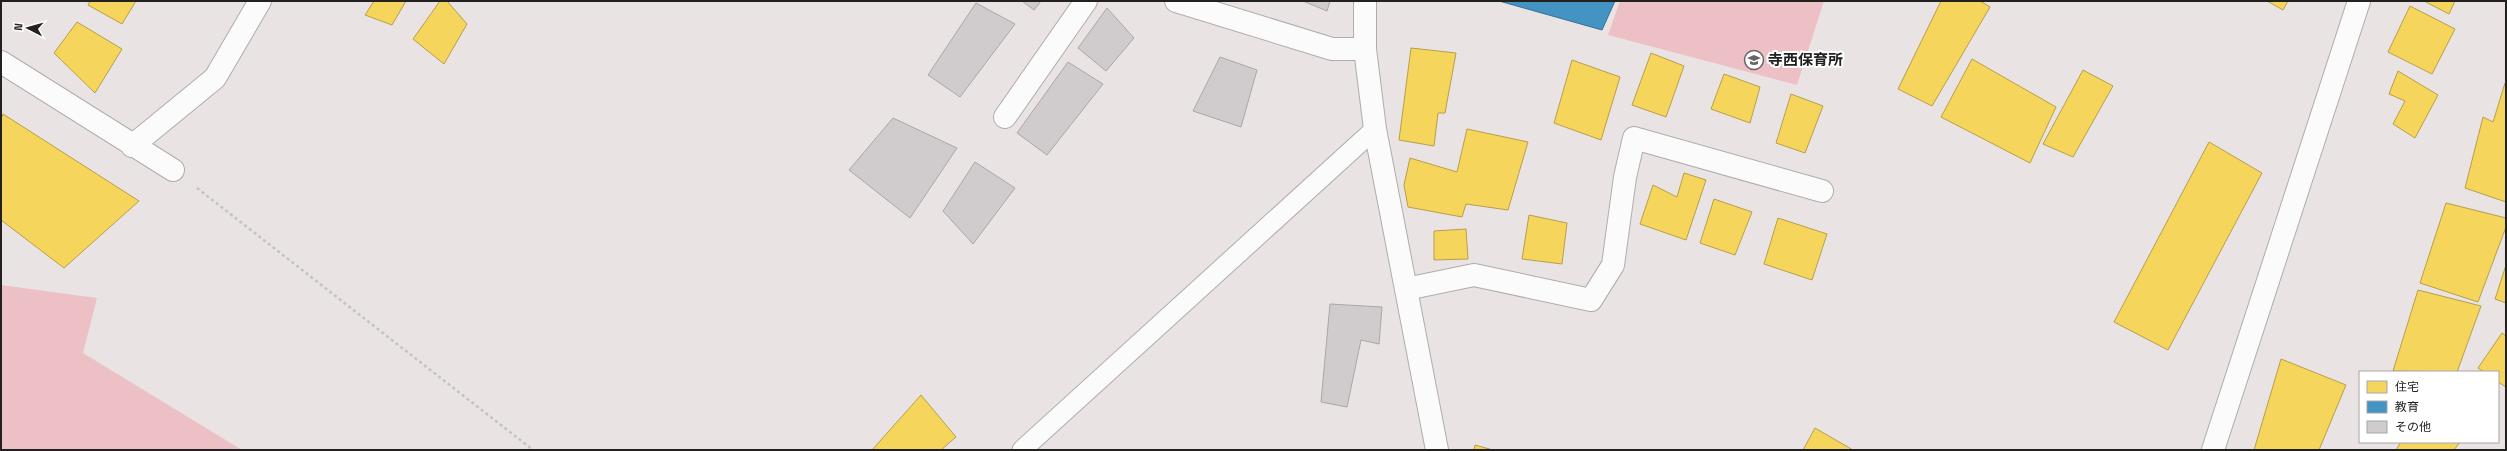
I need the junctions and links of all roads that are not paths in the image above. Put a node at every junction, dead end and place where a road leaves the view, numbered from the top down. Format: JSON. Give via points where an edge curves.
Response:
{"nodes":[{"id":1,"x":260,"y":1,"type":"edge"},
{"id":2,"x":1086,"y":1,"type":"edge"},
{"id":3,"x":1176,"y":1,"type":"edge"},
{"id":4,"x":1365,"y":1,"type":"edge"},
{"id":5,"x":2359,"y":1,"type":"edge"},
{"id":6,"x":1365,"y":49,"type":"junction"},
{"id":7,"x":1,"y":62,"type":"edge"},
{"id":8,"x":1005,"y":117,"type":"dead end"},
{"id":9,"x":1375,"y":129,"type":"junction"},
{"id":10,"x":132,"y":146,"type":"junction"},
{"id":11,"x":173,"y":170,"type":"road end"},
{"id":12,"x":1822,"y":191,"type":"dead end"},
{"id":13,"x":1406,"y":289,"type":"junction"},
{"id":14,"x":1022,"y":450,"type":"edge"},
{"id":15,"x":1437,"y":450,"type":"edge"},
{"id":16,"x":2213,"y":450,"type":"edge"}],
"edges":[{"from":1,"to":10,"type":"street","via":[[215,78]]},
{"from":2,"to":8,"type":"street"},
{"from":3,"to":6,"type":"street","via":[[1332,49]]},
{"from":4,"to":6,"type":"street"},
{"from":5,"to":16,"type":"street"},
{"from":6,"to":9,"type":"street"},
{"from":7,"to":10,"type":"street"},
{"from":9,"to":13,"type":"street"},
{"from":9,"to":14,"type":"lane"},
{"from":10,"to":11,"type":"street"},
{"from":12,"to":13,"type":"street","via":[[1634,138],[1625,177],[1613,266],[1591,300],[1474,275]]},
{"from":13,"to":15,"type":"street"}]}
